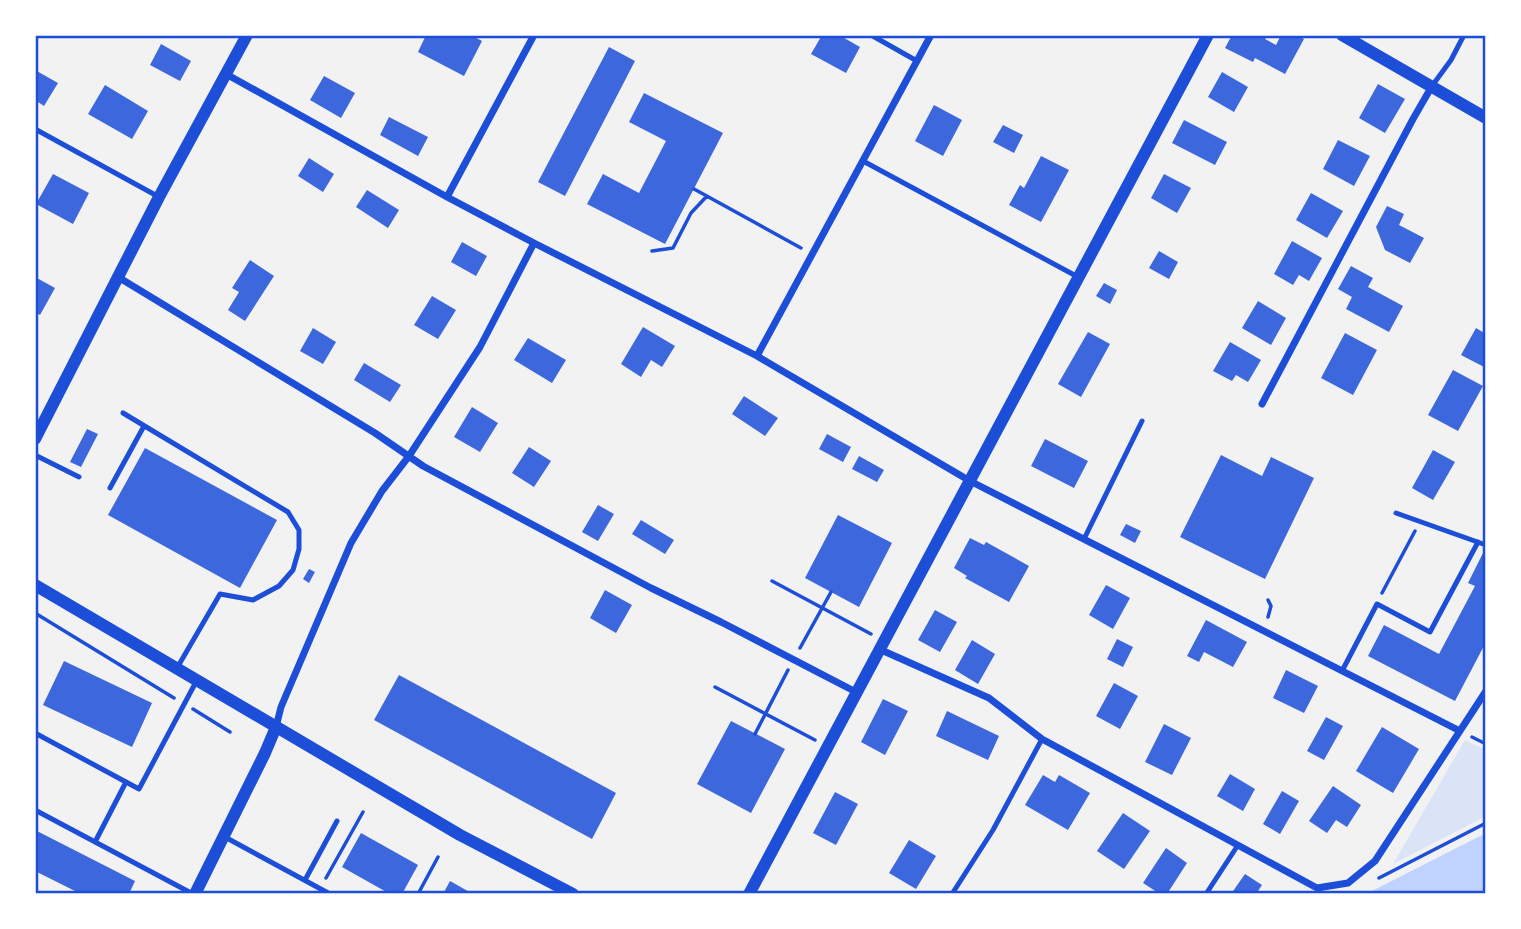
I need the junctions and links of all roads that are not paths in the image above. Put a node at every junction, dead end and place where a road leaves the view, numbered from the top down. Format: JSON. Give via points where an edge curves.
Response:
{"nodes":[{"id":1,"x":247,"y":35,"type":"edge"},
{"id":2,"x":534,"y":35,"type":"edge"},
{"id":3,"x":871,"y":35,"type":"edge"},
{"id":4,"x":931,"y":35,"type":"edge"},
{"id":5,"x":1208,"y":35,"type":"edge"},
{"id":6,"x":1342,"y":35,"type":"edge"},
{"id":7,"x":1464,"y":35,"type":"edge"},
{"id":8,"x":917,"y":61,"type":"junction"},
{"id":9,"x":226,"y":74,"type":"junction"},
{"id":10,"x":1432,"y":86,"type":"junction"},
{"id":11,"x":1486,"y":118,"type":"edge"},
{"id":12,"x":35,"y":129,"type":"edge"},
{"id":13,"x":863,"y":161,"type":"junction"},
{"id":14,"x":159,"y":197,"type":"junction"},
{"id":15,"x":447,"y":197,"type":"junction"},
{"id":16,"x":534,"y":243,"type":"junction"},
{"id":17,"x":118,"y":277,"type":"junction"},
{"id":18,"x":1079,"y":277,"type":"junction"},
{"id":19,"x":757,"y":356,"type":"junction"},
{"id":20,"x":1262,"y":404,"type":"dead end"},
{"id":21,"x":123,"y":413,"type":"dead end"},
{"id":22,"x":1142,"y":421,"type":"dead end"},
{"id":23,"x":144,"y":425,"type":"junction"},
{"id":24,"x":35,"y":439,"type":"edge"},
{"id":25,"x":35,"y":455,"type":"edge"},
{"id":26,"x":409,"y":456,"type":"junction"},
{"id":27,"x":79,"y":478,"type":"dead end"},
{"id":28,"x":970,"y":481,"type":"junction"},
{"id":29,"x":110,"y":488,"type":"dead end"},
{"id":30,"x":1396,"y":513,"type":"dead end"},
{"id":31,"x":1084,"y":539,"type":"junction"},
{"id":32,"x":1478,"y":541,"type":"junction"},
{"id":33,"x":1486,"y":545,"type":"edge"},
{"id":34,"x":35,"y":585,"type":"edge"},
{"id":35,"x":879,"y":649,"type":"junction"},
{"id":36,"x":177,"y":668,"type":"junction"},
{"id":37,"x":1342,"y":671,"type":"junction"},
{"id":38,"x":197,"y":680,"type":"junction"},
{"id":39,"x":1486,"y":691,"type":"edge"},
{"id":40,"x":856,"y":692,"type":"junction"},
{"id":41,"x":276,"y":727,"type":"junction"},
{"id":42,"x":1461,"y":731,"type":"junction"},
{"id":43,"x":35,"y":733,"type":"edge"},
{"id":44,"x":1042,"y":739,"type":"junction"},
{"id":45,"x":126,"y":782,"type":"junction"},
{"id":46,"x":35,"y":810,"type":"edge"},
{"id":47,"x":337,"y":821,"type":"dead end"},
{"id":48,"x":223,"y":836,"type":"junction"},
{"id":49,"x":95,"y":842,"type":"junction"},
{"id":50,"x":1238,"y":845,"type":"junction"},
{"id":51,"x":305,"y":880,"type":"junction"},
{"id":52,"x":194,"y":894,"type":"edge"},
{"id":53,"x":330,"y":894,"type":"edge"},
{"id":54,"x":573,"y":894,"type":"edge"},
{"id":55,"x":749,"y":894,"type":"edge"},
{"id":56,"x":952,"y":894,"type":"edge"},
{"id":57,"x":1206,"y":894,"type":"edge"}],
"edges":[{"from":1,"to":9,"type":"street"},
{"from":2,"to":15,"type":"street"},
{"from":3,"to":8,"type":"lane"},
{"from":4,"to":8,"type":"street"},
{"from":5,"to":18,"type":"street"},
{"from":6,"to":10,"type":"street"},
{"from":7,"to":10,"type":"lane"},
{"from":8,"to":13,"type":"street"},
{"from":9,"to":14,"type":"street"},
{"from":9,"to":15,"type":"street"},
{"from":10,"to":11,"type":"street"},
{"from":10,"to":20,"type":"street"},
{"from":12,"to":14,"type":"lane"},
{"from":13,"to":18,"type":"lane"},
{"from":13,"to":19,"type":"street"},
{"from":14,"to":17,"type":"street"},
{"from":15,"to":16,"type":"street"},
{"from":16,"to":19,"type":"street"},
{"from":16,"to":26,"type":"street","via":[[480,347]]},
{"from":17,"to":24,"type":"street"},
{"from":17,"to":26,"type":"street"},
{"from":18,"to":28,"type":"street"},
{"from":19,"to":28,"type":"street"},
{"from":21,"to":23,"type":"lane"},
{"from":22,"to":31,"type":"lane"},
{"from":23,"to":29,"type":"lane"},
{"from":23,"to":36,"type":"lane","via":[[288,512],[299,530],[293,570],[279,586],[253,600],[220,594]]},
{"from":25,"to":27,"type":"lane"},
{"from":26,"to":40,"type":"street","via":[[651,588]]},
{"from":26,"to":41,"type":"street","via":[[351,543]]},
{"from":28,"to":31,"type":"street"},
{"from":28,"to":35,"type":"street"},
{"from":30,"to":32,"type":"lane"},
{"from":31,"to":37,"type":"street"},
{"from":32,"to":33,"type":"lane"},
{"from":32,"to":37,"type":"lane","via":[[1430,632],[1377,604]]},
{"from":34,"to":36,"type":"street"},
{"from":35,"to":40,"type":"street"},
{"from":35,"to":44,"type":"street","via":[[989,698]]},
{"from":36,"to":38,"type":"street"},
{"from":37,"to":42,"type":"street"},
{"from":38,"to":41,"type":"street"},
{"from":38,"to":45,"type":"lane","via":[[139,789]]},
{"from":39,"to":42,"type":"street"},
{"from":40,"to":55,"type":"street"},
{"from":41,"to":48,"type":"street"},
{"from":41,"to":54,"type":"street","via":[[460,835]]},
{"from":42,"to":50,"type":"street","via":[[1375,861],[1348,883],[1317,888]]},
{"from":43,"to":45,"type":"lane"},
{"from":44,"to":50,"type":"street"},
{"from":44,"to":56,"type":"lane"},
{"from":45,"to":49,"type":"lane"},
{"from":46,"to":49,"type":"lane"},
{"from":47,"to":51,"type":"lane"},
{"from":48,"to":51,"type":"lane"},
{"from":48,"to":52,"type":"street"},
{"from":49,"to":52,"type":"lane"},
{"from":50,"to":57,"type":"lane"},
{"from":51,"to":53,"type":"lane"}]}
